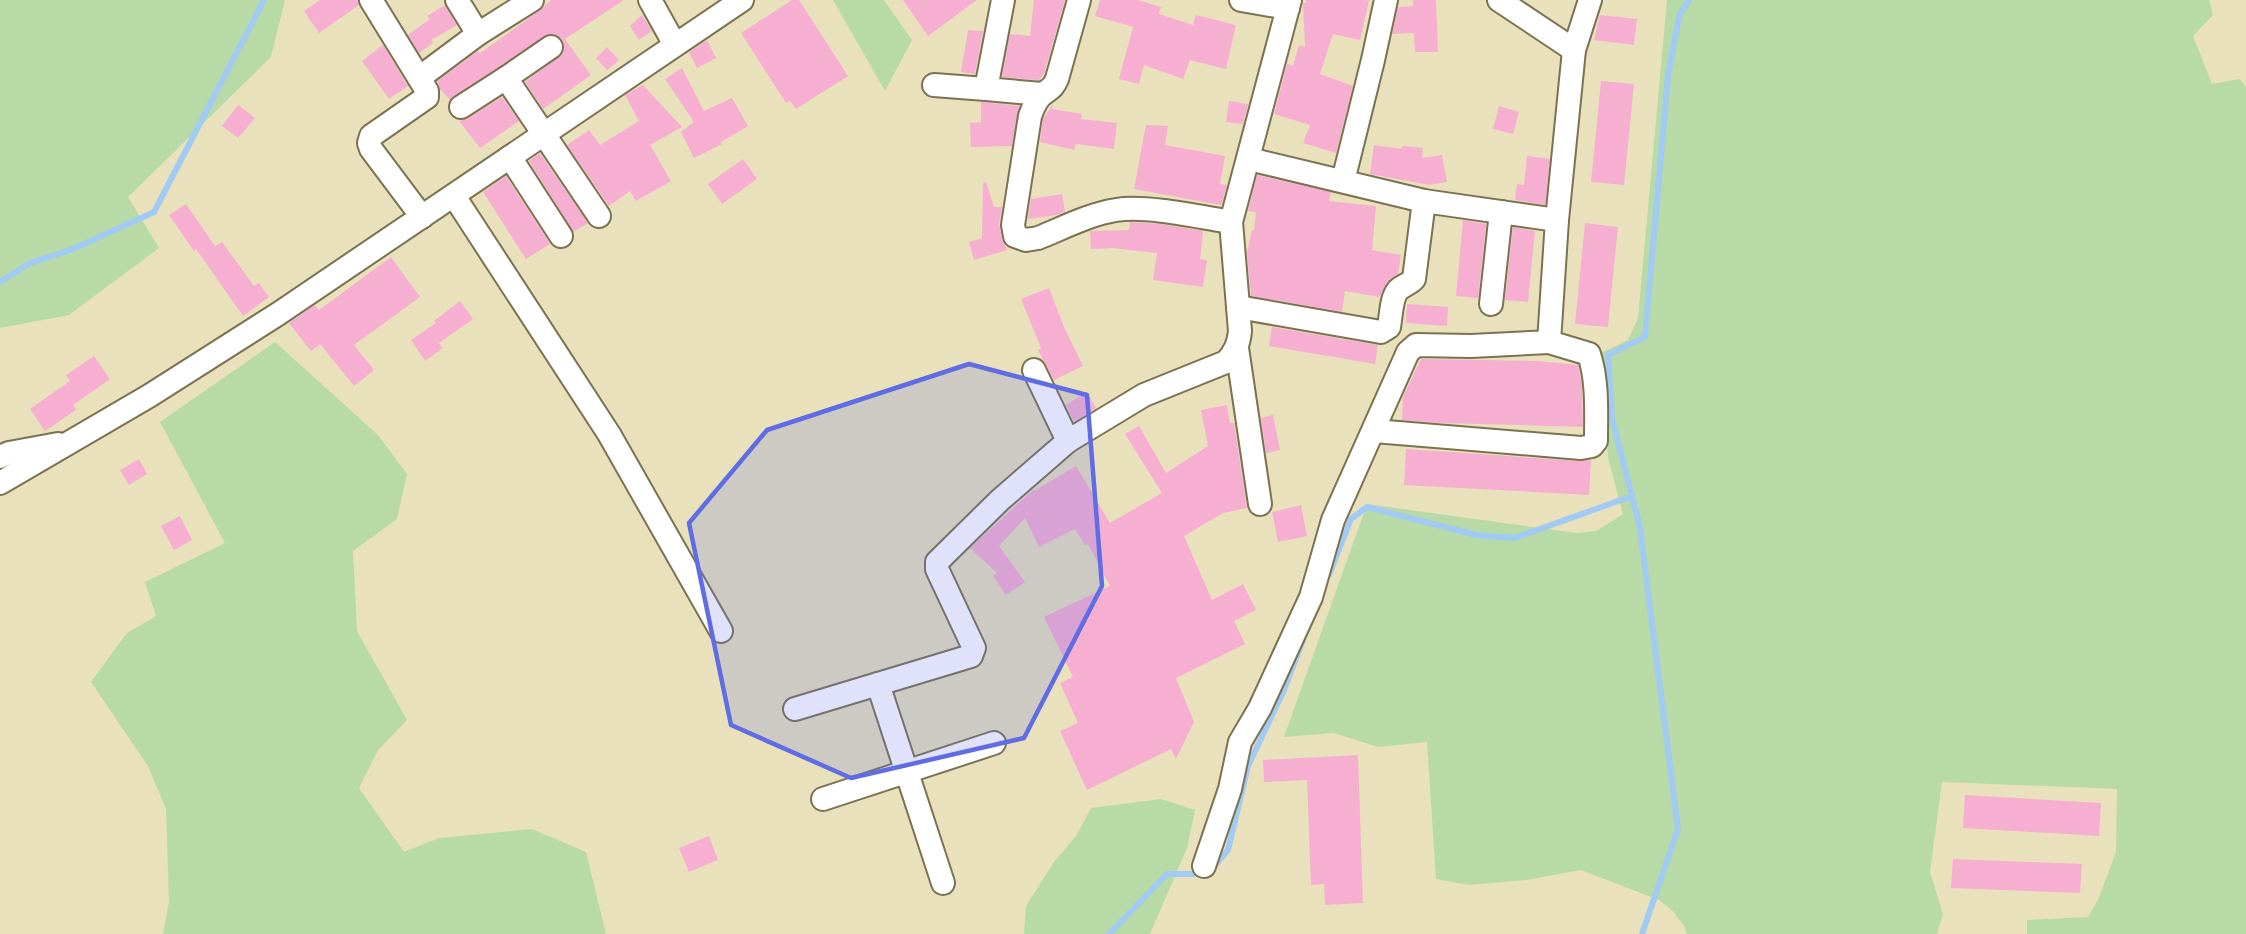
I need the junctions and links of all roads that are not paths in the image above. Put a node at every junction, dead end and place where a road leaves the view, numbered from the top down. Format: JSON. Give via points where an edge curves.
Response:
{"nodes":[{"id":1,"x":371,"y":0,"type":"edge"},
{"id":2,"x":457,"y":0,"type":"edge"},
{"id":3,"x":532,"y":0,"type":"edge"},
{"id":4,"x":650,"y":0,"type":"edge"},
{"id":5,"x":742,"y":0,"type":"edge"},
{"id":6,"x":1003,"y":0,"type":"edge"},
{"id":7,"x":1079,"y":0,"type":"edge"},
{"id":8,"x":1241,"y":0,"type":"edge"},
{"id":9,"x":1386,"y":0,"type":"edge"},
{"id":10,"x":1499,"y":0,"type":"edge"},
{"id":11,"x":1590,"y":0,"type":"edge"},
{"id":12,"x":1289,"y":4,"type":"edge"},
{"id":13,"x":478,"y":34,"type":"junction"},
{"id":14,"x":675,"y":45,"type":"junction"},
{"id":15,"x":551,"y":47,"type":"dead end"},
{"id":16,"x":1574,"y":50,"type":"junction"},
{"id":17,"x":419,"y":78,"type":"junction"},
{"id":18,"x":506,"y":78,"type":"junction"},
{"id":19,"x":934,"y":85,"type":"dead end"},
{"id":20,"x":986,"y":89,"type":"junction"},
{"id":21,"x":1042,"y":94,"type":"junction"},
{"id":22,"x":461,"y":107,"type":"dead end"},
{"id":23,"x":544,"y":134,"type":"junction"},
{"id":24,"x":510,"y":158,"type":"junction"},
{"id":25,"x":1249,"y":159,"type":"junction"},
{"id":26,"x":1343,"y":181,"type":"junction"},
{"id":27,"x":454,"y":196,"type":"junction"},
{"id":28,"x":1424,"y":201,"type":"junction"},
{"id":29,"x":1501,"y":212,"type":"junction"},
{"id":30,"x":599,"y":216,"type":"dead end"},
{"id":31,"x":422,"y":217,"type":"junction"},
{"id":32,"x":1557,"y":220,"type":"junction"},
{"id":33,"x":1231,"y":222,"type":"junction"},
{"id":34,"x":561,"y":236,"type":"dead end"},
{"id":35,"x":1491,"y":304,"type":"dead end"},
{"id":36,"x":1238,"y":307,"type":"junction"},
{"id":37,"x":1549,"y":342,"type":"junction"},
{"id":38,"x":1237,"y":348,"type":"junction"},
{"id":39,"x":1034,"y":370,"type":"dead end"},
{"id":40,"x":1374,"y":431,"type":"junction"},
{"id":41,"x":74,"y":441,"type":"junction"},
{"id":42,"x":1068,"y":441,"type":"junction"},
{"id":43,"x":0,"y":457,"type":"edge"},
{"id":44,"x":0,"y":483,"type":"edge"},
{"id":45,"x":1260,"y":504,"type":"dead end"},
{"id":46,"x":721,"y":631,"type":"dead end"},
{"id":47,"x":878,"y":684,"type":"junction"},
{"id":48,"x":795,"y":709,"type":"dead end"},
{"id":49,"x":994,"y":743,"type":"dead end"},
{"id":50,"x":907,"y":772,"type":"junction"},
{"id":51,"x":823,"y":799,"type":"dead end"},
{"id":52,"x":1204,"y":866,"type":"dead end"},
{"id":53,"x":943,"y":883,"type":"dead end"}],
"edges":[{"from":1,"to":17,"type":"street"},
{"from":2,"to":13,"type":"street"},
{"from":3,"to":13,"type":"street"},
{"from":4,"to":14,"type":"street"},
{"from":5,"to":14,"type":"street"},
{"from":6,"to":20,"type":"street"},
{"from":7,"to":21,"type":"street","via":[[1057,79],[1053,88]]},
{"from":8,"to":12,"type":"street"},
{"from":9,"to":26,"type":"street"},
{"from":10,"to":16,"type":"street"},
{"from":11,"to":16,"type":"street"},
{"from":12,"to":25,"type":"street"},
{"from":13,"to":17,"type":"street"},
{"from":14,"to":23,"type":"street"},
{"from":15,"to":18,"type":"street"},
{"from":16,"to":32,"type":"street"},
{"from":17,"to":31,"type":"street","via":[[427,97],[371,136],[369,143]]},
{"from":18,"to":22,"type":"street"},
{"from":18,"to":23,"type":"street"},
{"from":19,"to":20,"type":"street"},
{"from":20,"to":21,"type":"street"},
{"from":21,"to":33,"type":"street","via":[[1030,116],[1014,225],[1016,238],[1038,238],[1116,210]]},
{"from":23,"to":24,"type":"street"},
{"from":23,"to":30,"type":"street"},
{"from":24,"to":27,"type":"street"},
{"from":24,"to":34,"type":"street"},
{"from":25,"to":26,"type":"street"},
{"from":25,"to":33,"type":"street"},
{"from":26,"to":28,"type":"street"},
{"from":27,"to":31,"type":"street"},
{"from":27,"to":46,"type":"street","via":[[609,434]]},
{"from":28,"to":29,"type":"street"},
{"from":28,"to":36,"type":"street","via":[[1414,279],[1396,294],[1386,330]]},
{"from":29,"to":32,"type":"street"},
{"from":29,"to":35,"type":"street"},
{"from":31,"to":41,"type":"street","via":[[278,314]]},
{"from":32,"to":37,"type":"street"},
{"from":33,"to":36,"type":"street"},
{"from":36,"to":38,"type":"street"},
{"from":37,"to":40,"type":"street","via":[[1416,345],[1403,361]]},
{"from":37,"to":40,"type":"street","via":[[1589,354],[1595,389],[1596,441],[1592,446]]},
{"from":38,"to":42,"type":"street","via":[[1226,362],[1144,395]]},
{"from":38,"to":45,"type":"street"},
{"from":39,"to":42,"type":"street"},
{"from":40,"to":52,"type":"street","via":[[1333,520],[1311,597],[1260,708],[1240,742],[1230,789]]},
{"from":41,"to":43,"type":"street"},
{"from":41,"to":44,"type":"street"},
{"from":42,"to":47,"type":"street","via":[[937,562],[974,652],[965,659]]},
{"from":47,"to":48,"type":"street"},
{"from":47,"to":50,"type":"street"},
{"from":49,"to":50,"type":"street"},
{"from":50,"to":51,"type":"street"},
{"from":50,"to":53,"type":"street"}]}
